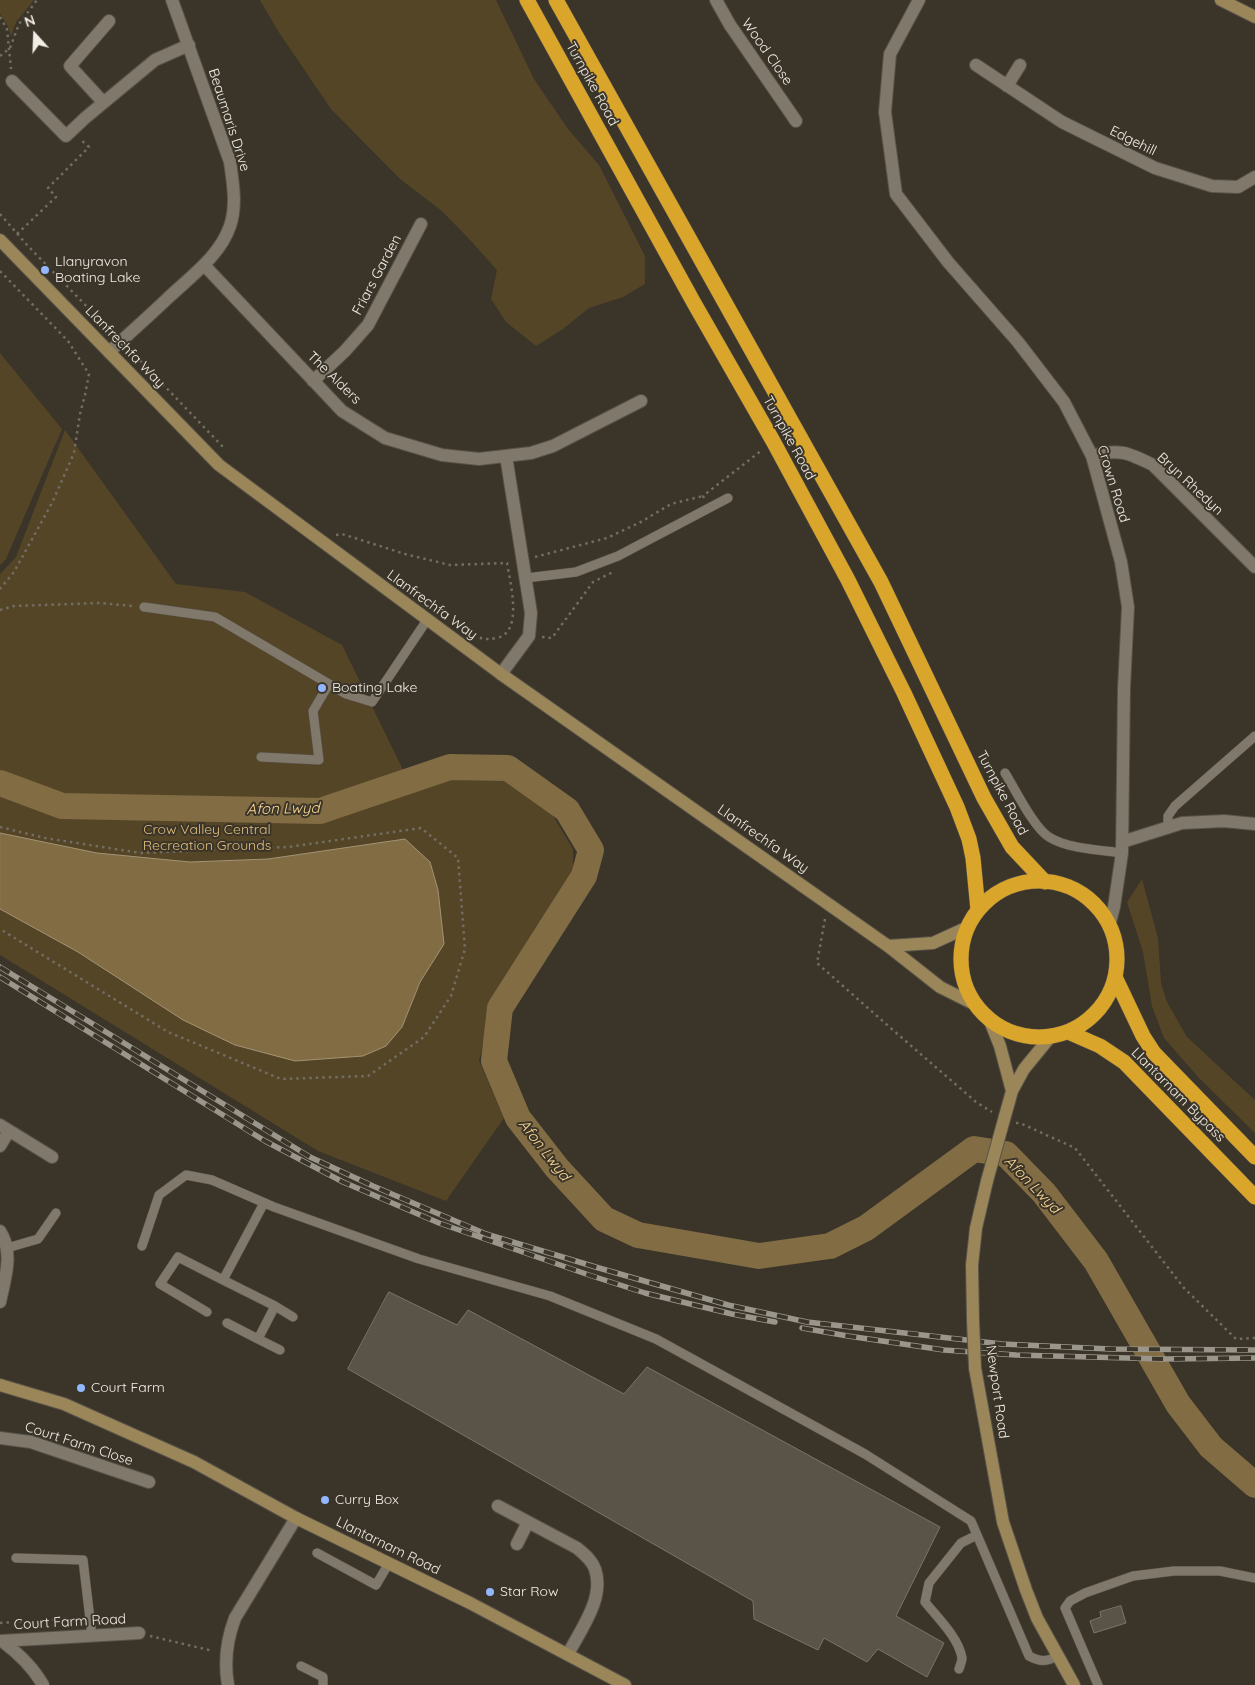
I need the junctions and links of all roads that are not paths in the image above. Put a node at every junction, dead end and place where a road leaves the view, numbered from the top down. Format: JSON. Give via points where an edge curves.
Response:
{"nodes":[{"id":1,"x":172,"y":0,"type":"edge"},
{"id":2,"x":527,"y":0,"type":"edge"},
{"id":3,"x":556,"y":0,"type":"edge"},
{"id":4,"x":716,"y":0,"type":"edge"},
{"id":5,"x":919,"y":0,"type":"edge"},
{"id":6,"x":1221,"y":0,"type":"edge"},
{"id":7,"x":1255,"y":17,"type":"edge"},
{"id":8,"x":109,"y":21,"type":"dead end"},
{"id":9,"x":189,"y":45,"type":"junction"},
{"id":10,"x":976,"y":65,"type":"dead end"},
{"id":11,"x":1020,"y":65,"type":"dead end"},
{"id":12,"x":12,"y":81,"type":"road end"},
{"id":13,"x":1007,"y":86,"type":"junction"},
{"id":14,"x":103,"y":102,"type":"junction"},
{"id":15,"x":796,"y":121,"type":"dead end"},
{"id":16,"x":1255,"y":177,"type":"edge"},
{"id":17,"x":421,"y":224,"type":"dead end"},
{"id":18,"x":0,"y":240,"type":"edge"},
{"id":19,"x":204,"y":265,"type":"junction"},
{"id":20,"x":109,"y":352,"type":"junction"},
{"id":21,"x":314,"y":381,"type":"junction"},
{"id":22,"x":641,"y":401,"type":"dead end"},
{"id":23,"x":506,"y":456,"type":"junction"},
{"id":24,"x":1092,"y":456,"type":"junction"},
{"id":25,"x":728,"y":498,"type":"dead end"},
{"id":26,"x":1255,"y":567,"type":"edge"},
{"id":27,"x":526,"y":578,"type":"junction"},
{"id":28,"x":144,"y":607,"type":"road end"},
{"id":29,"x":427,"y":620,"type":"junction"},
{"id":30,"x":501,"y":674,"type":"junction"},
{"id":31,"x":329,"y":684,"type":"junction"},
{"id":32,"x":1255,"y":736,"type":"edge"},
{"id":33,"x":261,"y":757,"type":"dead end"},
{"id":34,"x":1005,"y":773,"type":"dead end"},
{"id":35,"x":1255,"y":824,"type":"edge"},
{"id":36,"x":1168,"y":827,"type":"junction"},
{"id":37,"x":1122,"y":848,"type":"junction"},
{"id":38,"x":1045,"y":882,"type":"junction"},
{"id":39,"x":978,"y":910,"type":"junction"},
{"id":40,"x":1110,"y":926,"type":"junction"},
{"id":41,"x":968,"y":927,"type":"junction"},
{"id":42,"x":888,"y":946,"type":"junction"},
{"id":43,"x":1115,"y":977,"type":"junction"},
{"id":44,"x":974,"y":1004,"type":"junction"},
{"id":45,"x":990,"y":1021,"type":"junction"},
{"id":46,"x":1068,"y":1032,"type":"junction"},
{"id":47,"x":1051,"y":1036,"type":"junction"},
{"id":48,"x":1012,"y":1091,"type":"junction"},
{"id":49,"x":5,"y":1128,"type":"edge"},
{"id":50,"x":0,"y":1146,"type":"edge"},
{"id":51,"x":52,"y":1157,"type":"dead end"},
{"id":52,"x":1255,"y":1157,"type":"edge"},
{"id":53,"x":1255,"y":1197,"type":"edge"},
{"id":54,"x":264,"y":1203,"type":"junction"},
{"id":55,"x":56,"y":1213,"type":"dead end"},
{"id":56,"x":0,"y":1231,"type":"edge"},
{"id":57,"x":142,"y":1246,"type":"dead end"},
{"id":58,"x":7,"y":1248,"type":"junction"},
{"id":59,"x":223,"y":1280,"type":"junction"},
{"id":60,"x":0,"y":1302,"type":"edge"},
{"id":61,"x":275,"y":1306,"type":"junction"},
{"id":62,"x":207,"y":1312,"type":"dead end"},
{"id":63,"x":293,"y":1317,"type":"dead end"},
{"id":64,"x":226,"y":1323,"type":"dead end"},
{"id":65,"x":258,"y":1339,"type":"junction"},
{"id":66,"x":280,"y":1350,"type":"dead end"},
{"id":67,"x":0,"y":1385,"type":"edge"},
{"id":68,"x":0,"y":1438,"type":"edge"},
{"id":69,"x":149,"y":1482,"type":"dead end"},
{"id":70,"x":498,"y":1506,"type":"dead end"},
{"id":71,"x":296,"y":1518,"type":"junction"},
{"id":72,"x":528,"y":1522,"type":"junction"},
{"id":73,"x":977,"y":1535,"type":"junction"},
{"id":74,"x":517,"y":1544,"type":"dead end"},
{"id":75,"x":317,"y":1553,"type":"dead end"},
{"id":76,"x":16,"y":1558,"type":"dead end"},
{"id":77,"x":389,"y":1563,"type":"junction"},
{"id":78,"x":1255,"y":1578,"type":"edge"},
{"id":79,"x":139,"y":1633,"type":"road end"},
{"id":80,"x":92,"y":1636,"type":"junction"},
{"id":81,"x":1,"y":1641,"type":"edge"},
{"id":82,"x":568,"y":1654,"type":"junction"},
{"id":83,"x":1058,"y":1656,"type":"junction"},
{"id":84,"x":301,"y":1666,"type":"dead end"},
{"id":85,"x":959,"y":1669,"type":"dead end"},
{"id":86,"x":622,"y":1684,"type":"edge"},
{"id":87,"x":43,"y":1685,"type":"edge"},
{"id":88,"x":228,"y":1685,"type":"edge"},
{"id":89,"x":323,"y":1685,"type":"edge"},
{"id":90,"x":1074,"y":1685,"type":"edge"},
{"id":91,"x":1098,"y":1685,"type":"edge"}],
"edges":[{"from":1,"to":9,"type":"street","name":"Beaumaris Drive"},
{"from":2,"to":39,"type":"highway","name":"Turnpike Road","via":[[848,580],[957,807],[973,858]]},
{"from":3,"to":38,"type":"highway","name":"Turnpike Road","via":[[880,582],[984,798],[1012,848]]},
{"from":4,"to":15,"type":"street","name":"Wood Close"},
{"from":5,"to":24,"type":"street","name":"Crown Road","via":[[890,54],[885,112],[896,194],[1064,402]]},
{"from":6,"to":7,"type":"street"},
{"from":8,"to":14,"type":"street","via":[[70,66]]},
{"from":9,"to":14,"type":"street","via":[[154,60]]},
{"from":9,"to":19,"type":"street","name":"Beaumaris Drive","via":[[230,162],[234,184],[230,226],[221,245]]},
{"from":10,"to":13,"type":"street","name":"Edgehill"},
{"from":11,"to":13,"type":"street"},
{"from":12,"to":14,"type":"street","via":[[66,136]]},
{"from":13,"to":16,"type":"street","name":"Edgehill","via":[[1062,122],[1155,168],[1212,186],[1238,187]]},
{"from":17,"to":21,"type":"street","name":"Friars Garden","via":[[368,325]]},
{"from":18,"to":20,"type":"street","name":"Llanfrechfa Way"},
{"from":19,"to":20,"type":"street","name":"Beaumaris Drive"},
{"from":19,"to":21,"type":"street","name":"The Alders"},
{"from":20,"to":29,"type":"street","name":"Llanfrechfa Way","via":[[220,465]]},
{"from":21,"to":23,"type":"street","name":"The Alders","via":[[342,411],[385,438],[442,455],[479,459]]},
{"from":22,"to":23,"type":"street","name":"The Alders","via":[[554,446]]},
{"from":23,"to":27,"type":"street"},
{"from":24,"to":26,"type":"street","name":"Bryn Rhedyn","via":[[1108,451],[1132,454],[1153,465]]},
{"from":24,"to":37,"type":"street","name":"Crown Road","via":[[1121,562],[1128,607]]},
{"from":25,"to":27,"type":"lane","via":[[618,556],[576,572]]},
{"from":27,"to":30,"type":"street","via":[[531,613],[529,636]]},
{"from":28,"to":31,"type":"lane","via":[[215,617]]},
{"from":29,"to":30,"type":"street","name":"Llanfrechfa Way"},
{"from":29,"to":31,"type":"lane","via":[[372,702],[346,694]]},
{"from":30,"to":42,"type":"street","name":"Llanfrechfa Way"},
{"from":31,"to":33,"type":"lane","via":[[313,711],[320,760]]},
{"from":32,"to":36,"type":"lane","via":[[1175,806],[1168,816]]},
{"from":34,"to":37,"type":"lane","via":[[1031,817],[1048,837],[1063,843]]},
{"from":35,"to":36,"type":"street","via":[[1224,821]]},
{"from":36,"to":37,"type":"street","via":[[1132,840]]},
{"from":37,"to":40,"type":"street","name":"Crown Road"},
{"from":38,"to":39,"type":"highway","via":[[1026,882],[1008,887]]},
{"from":38,"to":40,"type":"highway","via":[[1065,886],[1083,895]]},
{"from":39,"to":41,"type":"highway"},
{"from":40,"to":43,"type":"highway","via":[[1117,960]]},
{"from":41,"to":42,"type":"street","via":[[933,943]]},
{"from":41,"to":44,"type":"highway","via":[[960,958],[964,982]]},
{"from":42,"to":44,"type":"street","name":"Llanfrechfa Way","via":[[940,987]]},
{"from":43,"to":46,"type":"highway","via":[[1098,1010]]},
{"from":43,"to":52,"type":"highway","name":"Llantarnam Bypass","via":[[1154,1053]]},
{"from":44,"to":45,"type":"highway"},
{"from":45,"to":47,"type":"highway","via":[[1019,1035]]},
{"from":45,"to":48,"type":"street"},
{"from":46,"to":47,"type":"highway"},
{"from":46,"to":53,"type":"highway","name":"Llantarnam Bypass","via":[[1100,1046],[1124,1062]]},
{"from":47,"to":48,"type":"street","name":"Newport Road","via":[[1024,1069]]},
{"from":48,"to":83,"type":"street","name":"Newport Road","bridge":true,"via":[[1002,1118],[976,1228],[972,1265],[975,1368],[1003,1522],[1037,1618]]},
{"from":49,"to":50,"type":"street"},
{"from":49,"to":51,"type":"street"},
{"from":54,"to":57,"type":"lane","via":[[212,1180],[186,1174],[159,1195]]},
{"from":54,"to":59,"type":"lane"},
{"from":54,"to":73,"type":"lane","via":[[419,1259],[550,1296],[656,1339],[865,1454],[971,1521]]},
{"from":55,"to":58,"type":"lane","via":[[38,1239]]},
{"from":56,"to":58,"type":"street"},
{"from":58,"to":60,"type":"street","via":[[8,1266]]},
{"from":59,"to":61,"type":"lane"},
{"from":59,"to":62,"type":"lane","via":[[178,1257],[160,1284]]},
{"from":61,"to":63,"type":"lane"},
{"from":61,"to":65,"type":"lane"},
{"from":64,"to":65,"type":"lane"},
{"from":65,"to":66,"type":"lane"},
{"from":67,"to":71,"type":"street","name":"Llantarnam Road","via":[[64,1404],[194,1462]]},
{"from":68,"to":69,"type":"street","name":"Court Farm Close","via":[[31,1442]]},
{"from":70,"to":72,"type":"street"},
{"from":71,"to":77,"type":"street","name":"Llantarnam Road"},
{"from":71,"to":88,"type":"street","via":[[235,1618],[226,1654]]},
{"from":72,"to":74,"type":"street"},
{"from":72,"to":82,"type":"street","via":[[577,1548],[595,1568],[597,1587],[593,1606]]},
{"from":73,"to":83,"type":"lane","via":[[1029,1656],[1038,1661],[1049,1661]]},
{"from":73,"to":85,"type":"lane","via":[[961,1543],[929,1583],[925,1602],[947,1627],[955,1642],[962,1659]]},
{"from":75,"to":77,"type":"lane","via":[[376,1585]]},
{"from":76,"to":80,"type":"lane","via":[[83,1560]]},
{"from":77,"to":82,"type":"street","name":"Llantarnam Road"},
{"from":78,"to":91,"type":"lane","via":[[1220,1571],[1174,1571],[1133,1576],[1070,1601],[1065,1608]]},
{"from":79,"to":80,"type":"street","name":"Court Farm Road"},
{"from":80,"to":81,"type":"street","name":"Court Farm Road"},
{"from":81,"to":87,"type":"street","name":"Court Farm Road","via":[[27,1663]]},
{"from":82,"to":86,"type":"street","name":"Llantarnam Road"},
{"from":83,"to":90,"type":"street","name":"Newport Road"},
{"from":84,"to":89,"type":"lane","via":[[323,1677]]}]}
